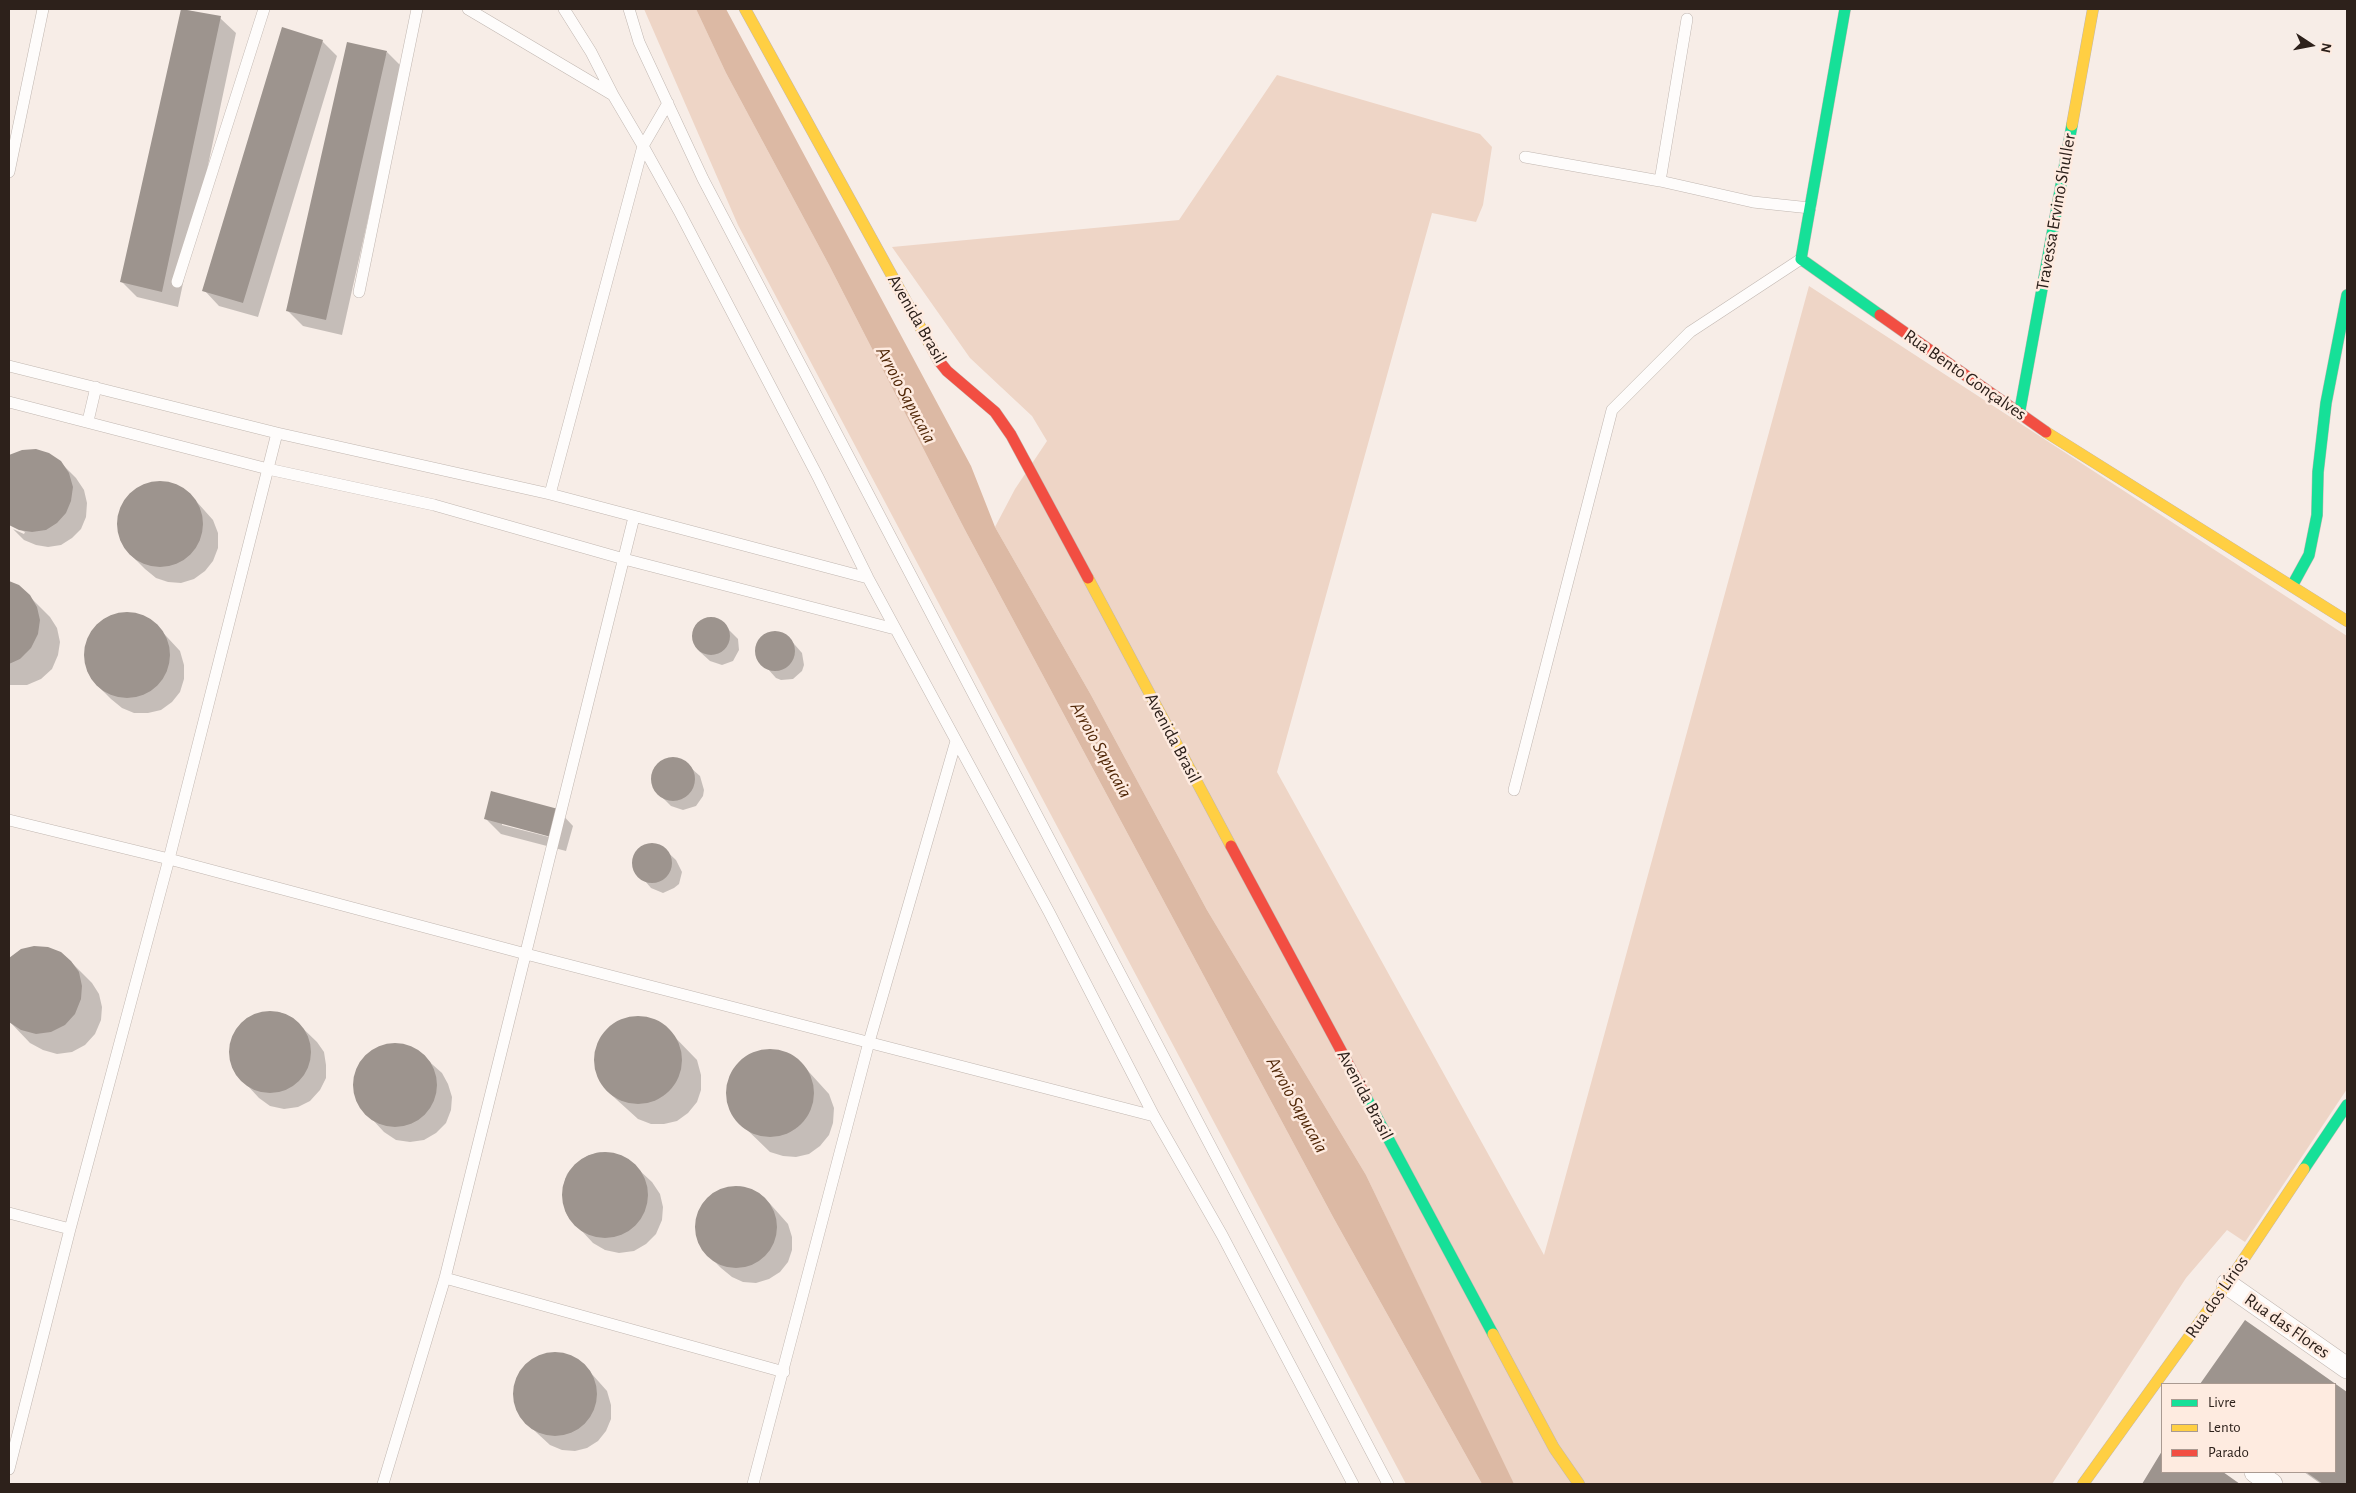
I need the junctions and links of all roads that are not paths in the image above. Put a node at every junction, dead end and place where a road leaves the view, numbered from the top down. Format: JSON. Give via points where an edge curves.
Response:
{"nodes":[{"id":1,"x":43,"y":9,"type":"edge"},
{"id":2,"x":264,"y":9,"type":"edge"},
{"id":3,"x":417,"y":9,"type":"edge"},
{"id":4,"x":468,"y":9,"type":"edge"},
{"id":5,"x":564,"y":9,"type":"edge"},
{"id":6,"x":629,"y":9,"type":"edge"},
{"id":7,"x":745,"y":9,"type":"edge"},
{"id":8,"x":1844,"y":9,"type":"edge"},
{"id":9,"x":2093,"y":9,"type":"edge"},
{"id":10,"x":1687,"y":18,"type":"dead end"},
{"id":11,"x":612,"y":95,"type":"junction"},
{"id":12,"x":668,"y":103,"type":"junction"},
{"id":13,"x":643,"y":146,"type":"junction"},
{"id":14,"x":1525,"y":157,"type":"dead end"},
{"id":15,"x":9,"y":172,"type":"edge"},
{"id":16,"x":1660,"y":181,"type":"junction"},
{"id":17,"x":1810,"y":208,"type":"junction"},
{"id":18,"x":1801,"y":259,"type":"junction"},
{"id":19,"x":177,"y":282,"type":"dead end"},
{"id":20,"x":360,"y":292,"type":"dead end"},
{"id":21,"x":2347,"y":295,"type":"edge"},
{"id":22,"x":9,"y":366,"type":"edge"},
{"id":23,"x":96,"y":388,"type":"junction"},
{"id":24,"x":9,"y":402,"type":"edge"},
{"id":25,"x":2019,"y":414,"type":"junction"},
{"id":26,"x":88,"y":421,"type":"junction"},
{"id":27,"x":277,"y":432,"type":"junction"},
{"id":28,"x":268,"y":469,"type":"junction"},
{"id":29,"x":550,"y":494,"type":"junction"},
{"id":30,"x":634,"y":517,"type":"junction"},
{"id":31,"x":624,"y":559,"type":"junction"},
{"id":32,"x":868,"y":578,"type":"junction"},
{"id":33,"x":2292,"y":586,"type":"junction"},
{"id":34,"x":2347,"y":621,"type":"edge"},
{"id":35,"x":895,"y":629,"type":"junction"},
{"id":36,"x":956,"y":741,"type":"junction"},
{"id":37,"x":1514,"y":790,"type":"dead end"},
{"id":38,"x":9,"y":820,"type":"edge"},
{"id":39,"x":169,"y":859,"type":"junction"},
{"id":40,"x":526,"y":954,"type":"junction"},
{"id":41,"x":869,"y":1042,"type":"junction"},
{"id":42,"x":2347,"y":1105,"type":"edge"},
{"id":43,"x":1154,"y":1116,"type":"junction"},
{"id":44,"x":9,"y":1213,"type":"edge"},
{"id":45,"x":70,"y":1229,"type":"junction"},
{"id":46,"x":444,"y":1278,"type":"junction"},
{"id":47,"x":2227,"y":1284,"type":"junction"},
{"id":48,"x":2347,"y":1368,"type":"edge"},
{"id":49,"x":784,"y":1372,"type":"junction"},
{"id":50,"x":2165,"y":1383,"type":"edge"},
{"id":51,"x":2155,"y":1399,"type":"edge"},
{"id":52,"x":9,"y":1469,"type":"edge"},
{"id":53,"x":2256,"y":1473,"type":"edge"},
{"id":54,"x":384,"y":1484,"type":"edge"},
{"id":55,"x":754,"y":1484,"type":"edge"},
{"id":56,"x":1353,"y":1484,"type":"edge"},
{"id":57,"x":1388,"y":1484,"type":"edge"},
{"id":58,"x":1579,"y":1484,"type":"edge"},
{"id":59,"x":2083,"y":1484,"type":"edge"},
{"id":60,"x":2272,"y":1484,"type":"edge"}],
"edges":[{"from":1,"to":15,"type":"lane"},
{"from":2,"to":19,"type":"lane"},
{"from":3,"to":20,"type":"lane"},
{"from":4,"to":11,"type":"lane"},
{"from":5,"to":11,"type":"lane","via":[[591,52]]},
{"from":6,"to":12,"type":"lane","via":[[639,42]]},
{"from":7,"to":58,"type":"main road","name":"Avenida Brasil","via":[[936,356],[947,371],[995,412],[1011,434],[1554,1448]]},
{"from":8,"to":17,"type":"main road"},
{"from":9,"to":25,"type":"main road","name":"Travessa Ervino Shuller"},
{"from":10,"to":16,"type":"lane"},
{"from":11,"to":13,"type":"lane"},
{"from":12,"to":13,"type":"lane"},
{"from":12,"to":57,"type":"lane","via":[[707,188]]},
{"from":13,"to":29,"type":"lane"},
{"from":13,"to":32,"type":"lane","via":[[786,415]]},
{"from":14,"to":16,"type":"lane"},
{"from":16,"to":17,"type":"lane","via":[[1752,202]]},
{"from":17,"to":18,"type":"main road"},
{"from":18,"to":25,"type":"main road","name":"Rua Bento Gonçalves"},
{"from":18,"to":37,"type":"lane","via":[[1690,332],[1612,410]]},
{"from":21,"to":33,"type":"main road","via":[[2326,403],[2317,514],[2309,555]]},
{"from":22,"to":23,"type":"lane"},
{"from":23,"to":26,"type":"lane"},
{"from":23,"to":27,"type":"lane"},
{"from":24,"to":26,"type":"lane"},
{"from":25,"to":33,"type":"main road","name":"Rua Bento Gonçalves"},
{"from":26,"to":28,"type":"lane"},
{"from":27,"to":28,"type":"lane"},
{"from":27,"to":29,"type":"lane"},
{"from":28,"to":31,"type":"lane","via":[[434,505]]},
{"from":28,"to":39,"type":"lane"},
{"from":29,"to":30,"type":"lane"},
{"from":30,"to":31,"type":"lane"},
{"from":30,"to":32,"type":"lane"},
{"from":31,"to":35,"type":"lane"},
{"from":31,"to":40,"type":"lane"},
{"from":32,"to":35,"type":"lane"},
{"from":33,"to":34,"type":"main road","name":"Rua Bento Gonçalves"},
{"from":35,"to":36,"type":"lane"},
{"from":36,"to":41,"type":"lane"},
{"from":36,"to":43,"type":"lane"},
{"from":38,"to":39,"type":"lane"},
{"from":39,"to":40,"type":"lane"},
{"from":39,"to":45,"type":"lane"},
{"from":40,"to":41,"type":"lane"},
{"from":40,"to":46,"type":"lane"},
{"from":41,"to":43,"type":"lane"},
{"from":41,"to":49,"type":"lane"},
{"from":42,"to":47,"type":"main road","name":"Rua dos Lírios"},
{"from":43,"to":56,"type":"lane","via":[[1222,1235]]},
{"from":44,"to":45,"type":"lane"},
{"from":45,"to":52,"type":"lane"},
{"from":46,"to":49,"type":"lane"},
{"from":46,"to":54,"type":"lane"},
{"from":47,"to":48,"type":"street","name":"Rua das Flores"},
{"from":47,"to":50,"type":"main road","name":"Rua dos Lírios"},
{"from":49,"to":55,"type":"lane"},
{"from":51,"to":59,"type":"main road","name":"Rua dos Lírios"},
{"from":53,"to":60,"type":"street"}]}
